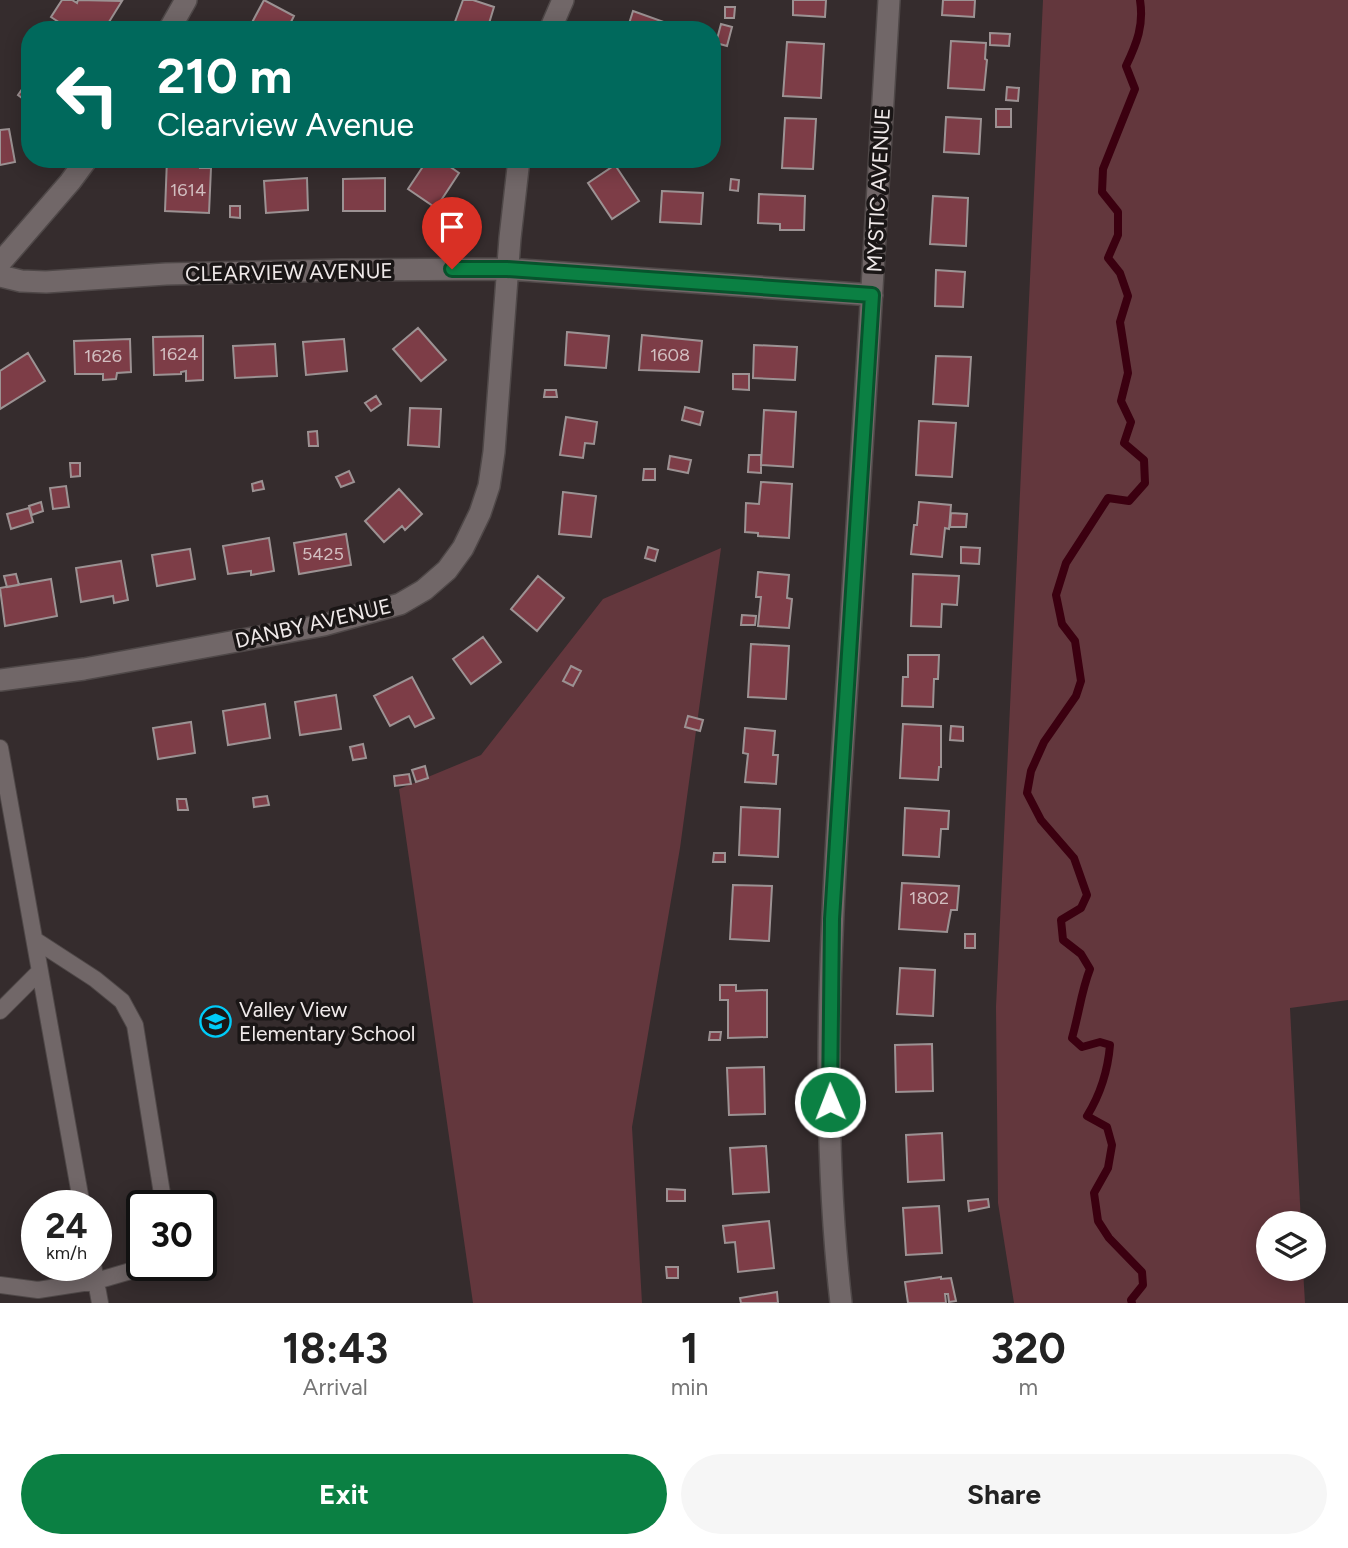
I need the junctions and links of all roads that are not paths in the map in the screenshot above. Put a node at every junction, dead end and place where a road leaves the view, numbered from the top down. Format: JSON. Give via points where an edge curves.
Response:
{"nodes":[{"id":1,"x":186,"y":0,"type":"edge"},
{"id":2,"x":564,"y":0,"type":"edge"},
{"id":3,"x":889,"y":0,"type":"edge"},
{"id":4,"x":174,"y":21,"type":"edge"},
{"id":5,"x":554,"y":21,"type":"edge"},
{"id":6,"x":80,"y":168,"type":"edge"},
{"id":7,"x":518,"y":168,"type":"edge"},
{"id":8,"x":0,"y":263,"type":"edge"},
{"id":9,"x":507,"y":269,"type":"junction"},
{"id":10,"x":0,"y":276,"type":"edge"},
{"id":11,"x":872,"y":295,"type":"junction"},
{"id":12,"x":0,"y":680,"type":"edge"},
{"id":13,"x":0,"y":748,"type":"edge"},
{"id":14,"x":34,"y":940,"type":"junction"},
{"id":15,"x":40,"y":971,"type":"junction"},
{"id":16,"x":0,"y":1010,"type":"edge"},
{"id":17,"x":79,"y":1190,"type":"edge"},
{"id":18,"x":161,"y":1190,"type":"edge"},
{"id":19,"x":68,"y":1281,"type":"edge"},
{"id":20,"x":96,"y":1281,"type":"edge"},
{"id":21,"x":0,"y":1285,"type":"edge"},
{"id":22,"x":100,"y":1303,"type":"edge"},
{"id":23,"x":841,"y":1303,"type":"edge"}],
"edges":[{"from":1,"to":4,"type":"street"},
{"from":2,"to":5,"type":"street"},
{"from":3,"to":11,"type":"street","name":"MYSTIC AVENUE"},
{"from":6,"to":8,"type":"street"},
{"from":7,"to":9,"type":"street","name":"DANBY AVENUE"},
{"from":9,"to":10,"type":"street","name":"CLEARVIEW AVENUE","via":[[166,274],[46,282]]},
{"from":9,"to":11,"type":"street","name":"CLEARVIEW AVENUE"},
{"from":9,"to":12,"type":"street","name":"DANBY AVENUE","via":[[489,486],[463,548],[424,590],[400,604],[324,625]]},
{"from":11,"to":23,"type":"street","name":"MYSTIC AVENUE","via":[[832,919],[832,1191]]},
{"from":13,"to":14,"type":"lane"},
{"from":14,"to":15,"type":"lane"},
{"from":14,"to":18,"type":"lane","via":[[95,979],[121,1001],[135,1025]]},
{"from":15,"to":16,"type":"lane"},
{"from":15,"to":17,"type":"lane"},
{"from":19,"to":21,"type":"lane","via":[[38,1290]]},
{"from":20,"to":22,"type":"lane"}]}
